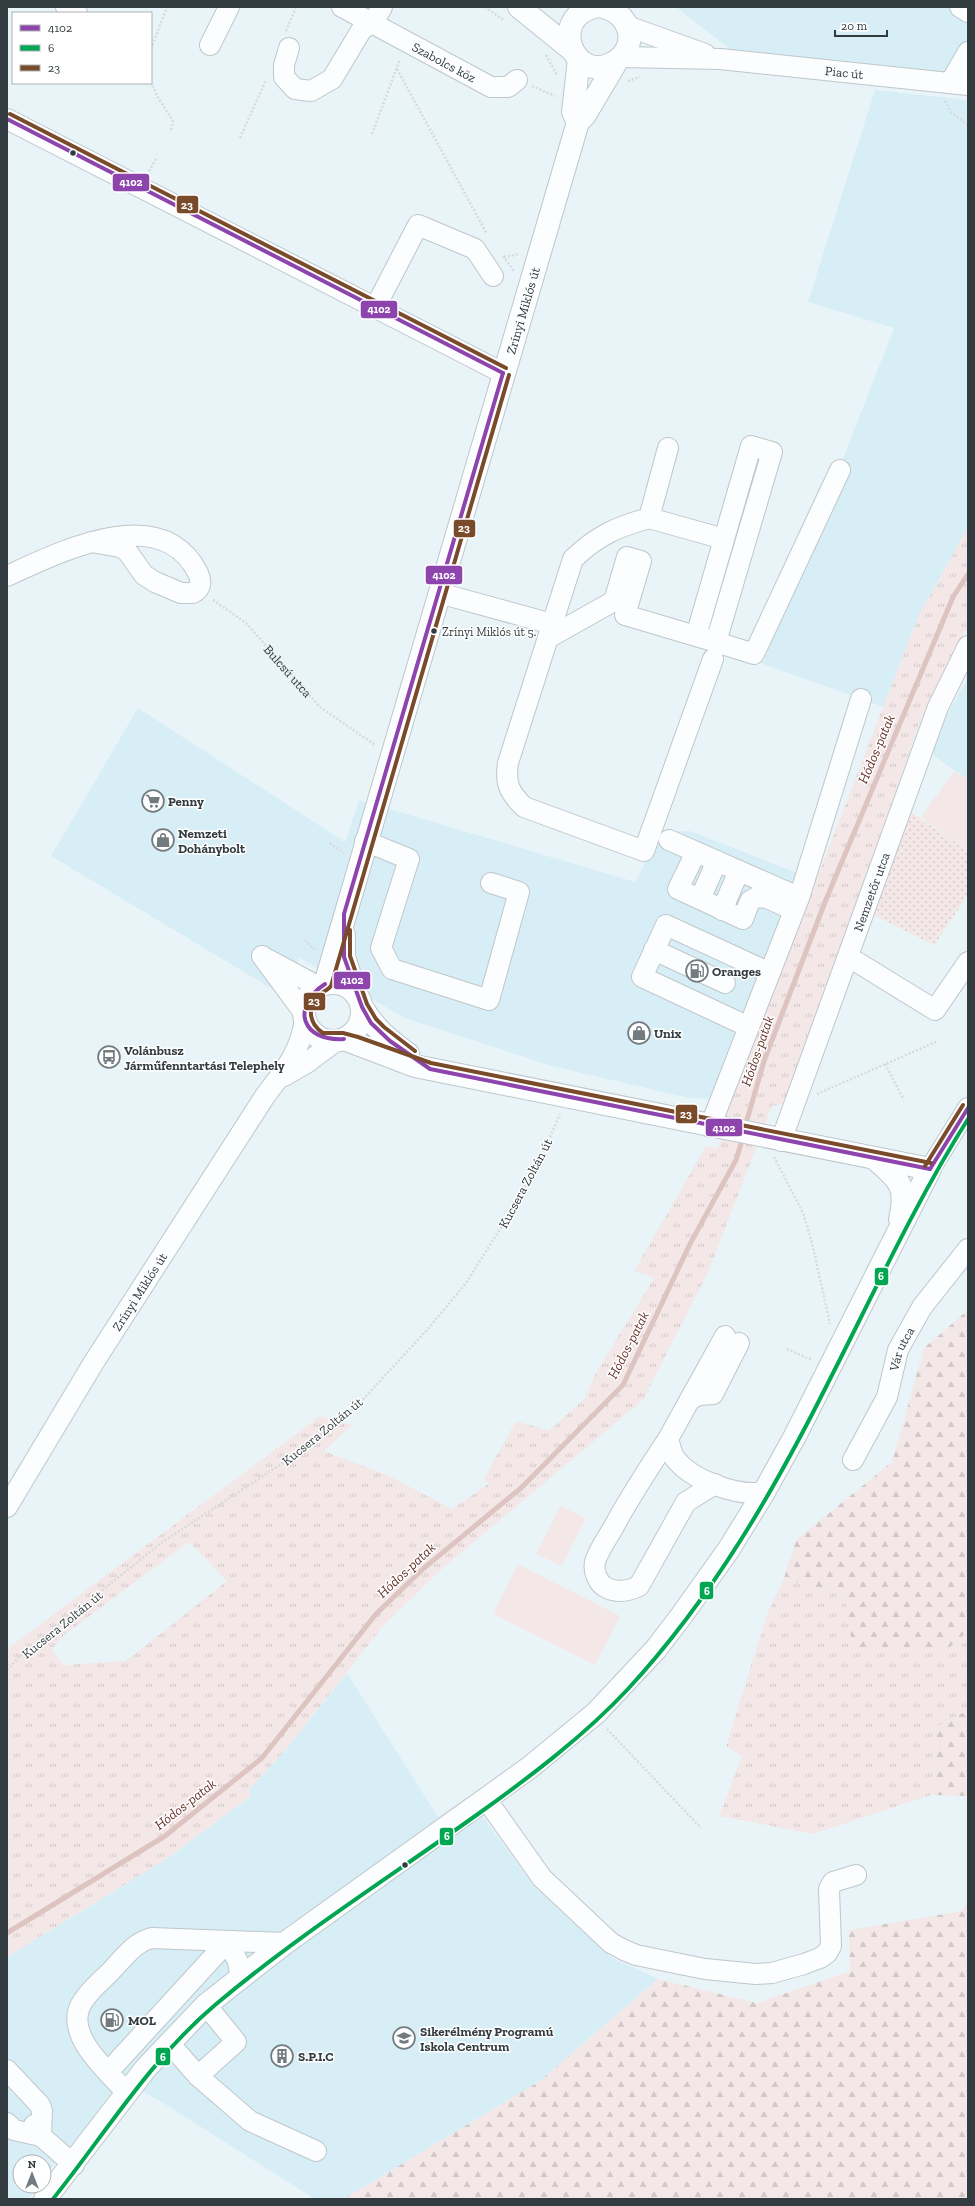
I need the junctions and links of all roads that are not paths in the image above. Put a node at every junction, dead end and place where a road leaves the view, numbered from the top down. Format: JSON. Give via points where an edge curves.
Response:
{"nodes":[{"id":1,"x":66,"y":7,"type":"edge"},
{"id":2,"x":229,"y":7,"type":"edge"},
{"id":3,"x":342,"y":7,"type":"edge"},
{"id":4,"x":519,"y":7,"type":"edge"},
{"id":5,"x":604,"y":7,"type":"edge"},
{"id":6,"x":960,"y":7,"type":"edge"},
{"id":7,"x":581,"y":9,"type":"edge"},
{"id":8,"x":75,"y":12,"type":"edge"},
{"id":9,"x":968,"y":12,"type":"edge"},
{"id":10,"x":377,"y":15,"type":"edge"},
{"id":11,"x":628,"y":18,"type":"edge"},
{"id":12,"x":210,"y":45,"type":"dead end"},
{"id":13,"x":290,"y":48,"type":"dead end"},
{"id":14,"x":968,"y":52,"type":"edge"},
{"id":15,"x":575,"y":54,"type":"junction"},
{"id":16,"x":619,"y":59,"type":"junction"},
{"id":17,"x":720,"y":60,"type":"junction"},
{"id":18,"x":517,"y":80,"type":"road end"},
{"id":19,"x":959,"y":84,"type":"edge"},
{"id":20,"x":7,"y":119,"type":"edge"},
{"id":21,"x":578,"y":122,"type":"junction"},
{"id":22,"x":493,"y":276,"type":"dead end"},
{"id":23,"x":376,"y":306,"type":"junction"},
{"id":24,"x":503,"y":373,"type":"junction"},
{"id":25,"x":668,"y":448,"type":"dead end"},
{"id":26,"x":840,"y":470,"type":"dead end"},
{"id":27,"x":649,"y":518,"type":"junction"},
{"id":28,"x":724,"y":539,"type":"junction"},
{"id":29,"x":91,"y":542,"type":"junction"},
{"id":30,"x":7,"y":576,"type":"edge"},
{"id":31,"x":439,"y":593,"type":"junction"},
{"id":32,"x":625,"y":615,"type":"junction"},
{"id":33,"x":696,"y":636,"type":"junction"},
{"id":34,"x":548,"y":638,"type":"junction"},
{"id":35,"x":968,"y":646,"type":"edge"},
{"id":36,"x":715,"y":651,"type":"junction"},
{"id":37,"x":861,"y":699,"type":"dead end"},
{"id":38,"x":669,"y":840,"type":"dead end"},
{"id":39,"x":365,"y":841,"type":"junction"},
{"id":40,"x":717,"y":862,"type":"junction"},
{"id":41,"x":491,"y":883,"type":"dead end"},
{"id":42,"x":705,"y":902,"type":"junction"},
{"id":43,"x":797,"y":904,"type":"junction"},
{"id":44,"x":344,"y":914,"type":"junction"},
{"id":45,"x":654,"y":950,"type":"junction"},
{"id":46,"x":736,"y":958,"type":"junction"},
{"id":47,"x":857,"y":962,"type":"dead end"},
{"id":48,"x":968,"y":962,"type":"edge"},
{"id":49,"x":770,"y":973,"type":"junction"},
{"id":50,"x":725,"y":983,"type":"junction"},
{"id":51,"x":322,"y":986,"type":"junction"},
{"id":52,"x":359,"y":1001,"type":"junction"},
{"id":53,"x":713,"y":1010,"type":"junction"},
{"id":54,"x":305,"y":1016,"type":"junction"},
{"id":55,"x":749,"y":1027,"type":"junction"},
{"id":56,"x":340,"y":1040,"type":"junction"},
{"id":57,"x":430,"y":1069,"type":"junction"},
{"id":58,"x":277,"y":1080,"type":"junction"},
{"id":59,"x":968,"y":1108,"type":"edge"},
{"id":60,"x":715,"y":1127,"type":"junction"},
{"id":61,"x":773,"y":1143,"type":"junction"},
{"id":62,"x":874,"y":1159,"type":"junction"},
{"id":63,"x":930,"y":1170,"type":"junction"},
{"id":64,"x":897,"y":1233,"type":"junction"},
{"id":65,"x":968,"y":1249,"type":"edge"},
{"id":66,"x":732,"y":1340,"type":"dead end"},
{"id":67,"x":668,"y":1439,"type":"junction"},
{"id":68,"x":853,"y":1460,"type":"dead end"},
{"id":69,"x":650,"y":1466,"type":"junction"},
{"id":70,"x":685,"y":1467,"type":"junction"},
{"id":71,"x":721,"y":1487,"type":"junction"},
{"id":72,"x":764,"y":1492,"type":"junction"},
{"id":73,"x":686,"y":1502,"type":"junction"},
{"id":74,"x":7,"y":1507,"type":"edge"},
{"id":75,"x":748,"y":1519,"type":"junction"},
{"id":76,"x":486,"y":1799,"type":"junction"},
{"id":77,"x":856,"y":1875,"type":"dead end"},
{"id":78,"x":228,"y":1941,"type":"junction"},
{"id":79,"x":285,"y":1943,"type":"junction"},
{"id":80,"x":241,"y":1977,"type":"junction"},
{"id":81,"x":206,"y":2005,"type":"junction"},
{"id":82,"x":169,"y":2044,"type":"junction"},
{"id":83,"x":7,"y":2070,"type":"edge"},
{"id":84,"x":108,"y":2072,"type":"junction"},
{"id":85,"x":198,"y":2076,"type":"junction"},
{"id":86,"x":127,"y":2093,"type":"junction"},
{"id":87,"x":7,"y":2123,"type":"edge"},
{"id":88,"x":37,"y":2130,"type":"junction"},
{"id":89,"x":316,"y":2151,"type":"dead end"},
{"id":90,"x":74,"y":2165,"type":"junction"},
{"id":91,"x":45,"y":2199,"type":"edge"}],
"edges":[{"from":1,"to":8,"type":"street"},
{"from":2,"to":12,"type":"street"},
{"from":3,"to":10,"type":"street","name":"Szabolcs köz"},
{"from":4,"to":15,"type":"main road"},
{"from":5,"to":11,"type":"main road"},
{"from":6,"to":9,"type":"street"},
{"from":7,"to":15,"type":"main road","name":"Zrínyi Miklós út","via":[[572,22],[569,36]]},
{"from":10,"to":13,"type":"street","via":[[362,29],[332,79],[311,91],[295,89],[284,77],[284,65]]},
{"from":10,"to":18,"type":"street","name":"Szabolcs köz","via":[[407,41],[491,87],[508,87]]},
{"from":11,"to":16,"type":"main road","name":"Zrínyi Miklós út","via":[[629,42]]},
{"from":11,"to":17,"type":"street","name":"Piac út"},
{"from":14,"to":19,"type":"street"},
{"from":15,"to":16,"type":"main road","via":[[587,65],[598,67],[608,66]]},
{"from":15,"to":21,"type":"main road","name":"Zrínyi Miklós út","via":[[573,112]]},
{"from":16,"to":17,"type":"street","name":"Piac út"},
{"from":16,"to":21,"type":"main road","name":"Zrínyi Miklós út","via":[[585,115]]},
{"from":17,"to":19,"type":"street","name":"Piac út"},
{"from":20,"to":23,"type":"street"},
{"from":21,"to":24,"type":"main road","name":"Zrínyi Miklós út"},
{"from":22,"to":23,"type":"street","via":[[475,249],[418,225]]},
{"from":23,"to":24,"type":"street"},
{"from":24,"to":31,"type":"main road","name":"Zrínyi Miklós út"},
{"from":25,"to":27,"type":"street"},
{"from":26,"to":36,"type":"street","via":[[754,654]]},
{"from":27,"to":28,"type":"street"},
{"from":27,"to":34,"type":"street","via":[[606,533],[588,545],[574,560]]},
{"from":28,"to":33,"type":"street"},
{"from":28,"to":36,"type":"street","via":[[752,446],[772,452]]},
{"from":29,"to":29,"type":"street","via":[[113,536],[161,539],[180,549],[194,566],[200,577],[198,590],[192,593],[171,590],[144,574],[120,547]]},
{"from":29,"to":30,"type":"street","via":[[62,551]]},
{"from":31,"to":34,"type":"street"},
{"from":31,"to":39,"type":"main road","name":"Zrínyi Miklós út"},
{"from":32,"to":33,"type":"street"},
{"from":32,"to":34,"type":"street","via":[[614,612]]},
{"from":32,"to":34,"type":"street","via":[[641,561],[627,557],[614,601]]},
{"from":33,"to":36,"type":"street"},
{"from":34,"to":36,"type":"street","via":[[508,763],[506,778],[511,794],[524,807],[644,851]]},
{"from":35,"to":61,"type":"street","name":"Nemzetőr utca","via":[[938,706]]},
{"from":37,"to":43,"type":"street"},
{"from":38,"to":40,"type":"street"},
{"from":39,"to":41,"type":"street","via":[[409,858],[381,948],[392,968],[489,1000],[520,892]]},
{"from":39,"to":44,"type":"main road","name":"Zrínyi Miklós út"},
{"from":40,"to":42,"type":"street"},
{"from":40,"to":42,"type":"street"},
{"from":40,"to":43,"type":"street"},
{"from":42,"to":43,"type":"street","via":[[743,919],[750,901],[757,897]]},
{"from":43,"to":49,"type":"street"},
{"from":44,"to":51,"type":"main road","name":"Zrínyi Miklós út"},
{"from":44,"to":52,"type":"main road","name":"Zrínyi Miklós út","via":[[344,957]]},
{"from":45,"to":46,"type":"street","via":[[666,925]]},
{"from":45,"to":50,"type":"street"},
{"from":45,"to":53,"type":"street","via":[[642,977]]},
{"from":46,"to":49,"type":"street"},
{"from":46,"to":50,"type":"street"},
{"from":47,"to":48,"type":"street","via":[[935,1010]]},
{"from":49,"to":55,"type":"street"},
{"from":50,"to":53,"type":"street"},
{"from":51,"to":52,"type":"main road","via":[[342,984]]},
{"from":51,"to":54,"type":"main road","via":[[308,998]]},
{"from":51,"to":54,"type":"street","via":[[262,956]]},
{"from":52,"to":56,"type":"main road","via":[[358,1026],[352,1034]]},
{"from":52,"to":57,"type":"main road","name":"Zrínyi Miklós út","via":[[371,1023],[385,1037]]},
{"from":53,"to":55,"type":"street"},
{"from":54,"to":56,"type":"main road","via":[[310,1029],[317,1036],[326,1040]]},
{"from":54,"to":58,"type":"street","name":"Zrínyi Miklós út","via":[[301,1042],[296,1054]]},
{"from":55,"to":60,"type":"street"},
{"from":56,"to":57,"type":"main road"},
{"from":56,"to":58,"type":"street","name":"Zrínyi Miklós út"},
{"from":57,"to":60,"type":"main road"},
{"from":58,"to":74,"type":"street","name":"Zrínyi Miklós út","via":[[94,1362]]},
{"from":59,"to":63,"type":"street"},
{"from":60,"to":61,"type":"main road"},
{"from":61,"to":62,"type":"main road"},
{"from":62,"to":63,"type":"main road"},
{"from":62,"to":64,"type":"main road","via":[[896,1177],[903,1190],[903,1206]]},
{"from":63,"to":64,"type":"main road"},
{"from":64,"to":72,"type":"main road"},
{"from":65,"to":68,"type":"street","name":"Vár utca","via":[[922,1307],[898,1350],[888,1397]]},
{"from":66,"to":67,"type":"street","via":[[690,1399]]},
{"from":67,"to":69,"type":"street"},
{"from":67,"to":70,"type":"street","via":[[672,1454]]},
{"from":69,"to":70,"type":"street","via":[[670,1463]]},
{"from":69,"to":73,"type":"street","via":[[631,1494],[599,1552],[595,1564],[596,1577],[600,1583],[606,1588],[618,1591],[631,1590],[639,1586]]},
{"from":70,"to":71,"type":"street"},
{"from":70,"to":73,"type":"street","via":[[689,1492]]},
{"from":71,"to":72,"type":"street","via":[[753,1494]]},
{"from":71,"to":73,"type":"street"},
{"from":71,"to":75,"type":"street","via":[[746,1509]]},
{"from":72,"to":75,"type":"main road"},
{"from":75,"to":76,"type":"main road","via":[[656,1649],[596,1713],[529,1768]]},
{"from":76,"to":77,"type":"street","via":[[542,1878],[611,1943],[636,1955],[705,1969],[756,1974],[789,1969],[820,1958],[831,1946],[829,1889],[833,1882]]},
{"from":76,"to":79,"type":"main road"},
{"from":78,"to":79,"type":"street"},
{"from":78,"to":80,"type":"street","via":[[238,1962]]},
{"from":78,"to":84,"type":"street"},
{"from":78,"to":84,"type":"street","via":[[152,1938],[144,1940],[137,1944],[83,2001],[76,2020],[77,2029],[83,2041]]},
{"from":79,"to":80,"type":"main road"},
{"from":80,"to":81,"type":"main road"},
{"from":81,"to":82,"type":"main road"},
{"from":81,"to":85,"type":"street","via":[[236,2042]]},
{"from":82,"to":85,"type":"street"},
{"from":82,"to":86,"type":"main road"},
{"from":83,"to":88,"type":"street","via":[[40,2105]]},
{"from":84,"to":86,"type":"street"},
{"from":85,"to":89,"type":"street","via":[[250,2121]]},
{"from":86,"to":90,"type":"main road"},
{"from":87,"to":88,"type":"street","via":[[14,2130]]},
{"from":88,"to":90,"type":"street"},
{"from":90,"to":91,"type":"main road"}]}
